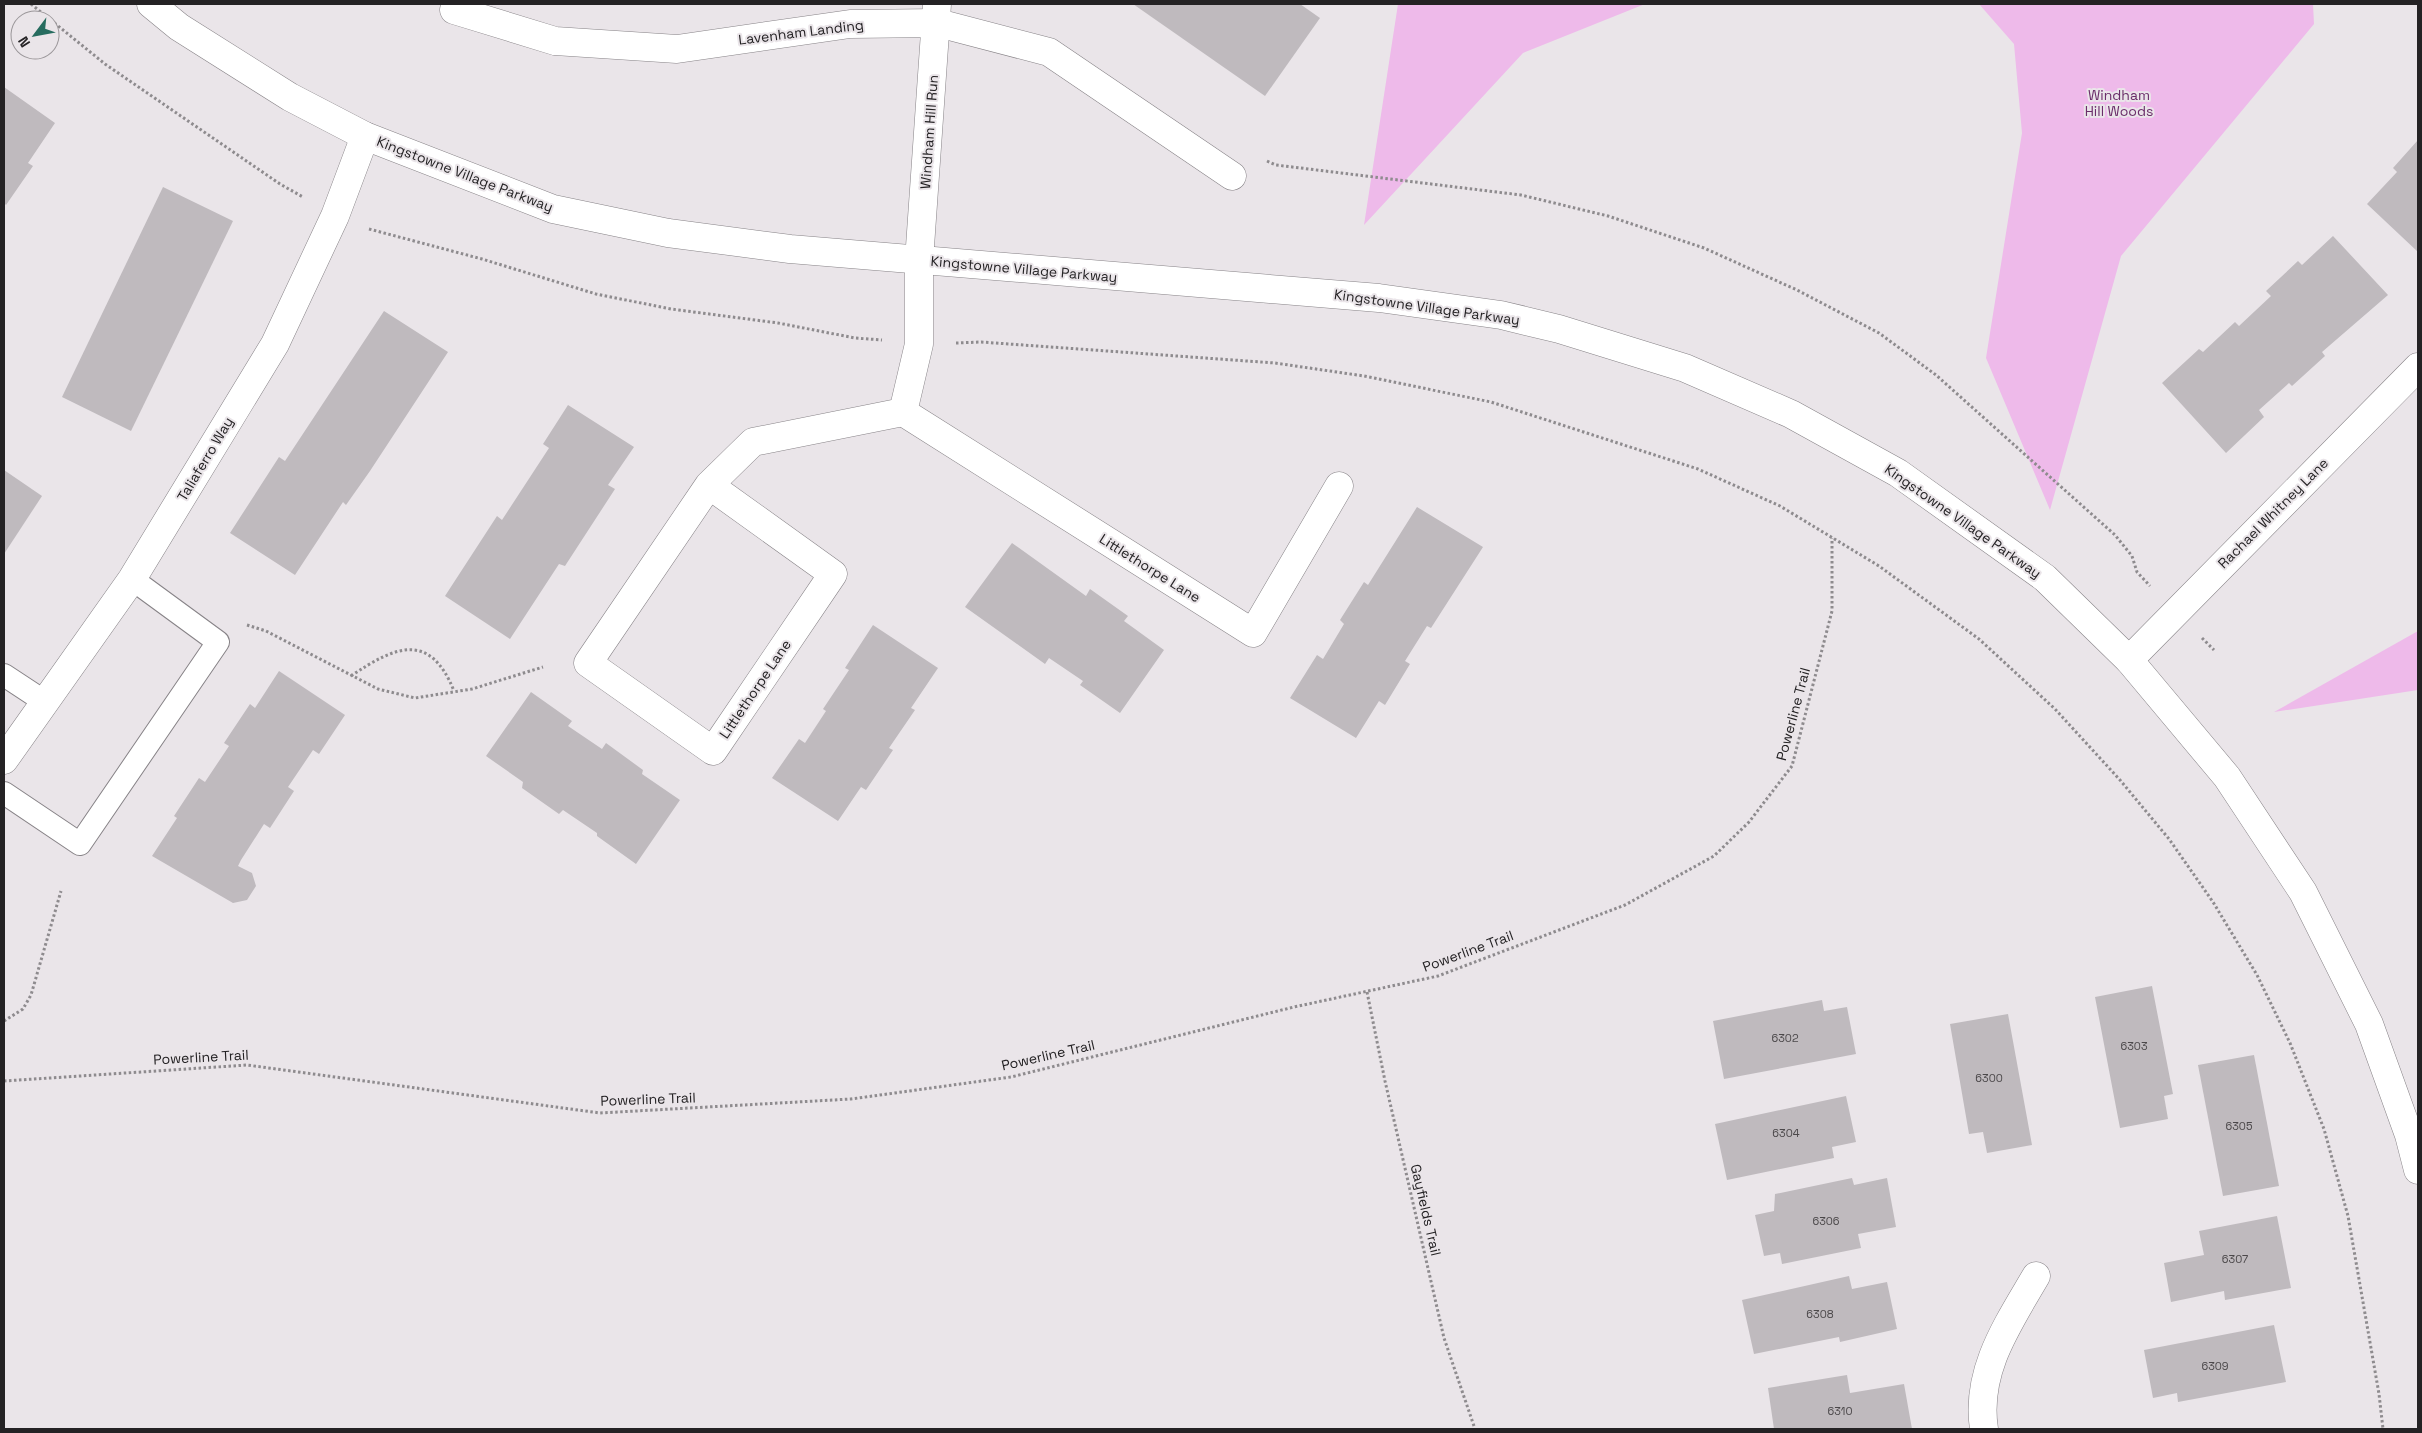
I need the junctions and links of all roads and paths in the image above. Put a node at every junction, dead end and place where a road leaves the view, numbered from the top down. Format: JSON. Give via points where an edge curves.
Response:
{"nodes":[{"id":1,"x":31,"y":4,"type":"edge"},
{"id":2,"x":151,"y":4,"type":"edge"},
{"id":3,"x":454,"y":10,"type":"dead end"},
{"id":4,"x":938,"y":14,"type":"edge"},
{"id":5,"x":365,"y":136,"type":"junction"},
{"id":6,"x":1259,"y":157,"type":"dead end"},
{"id":7,"x":1232,"y":176,"type":"dead end"},
{"id":8,"x":335,"y":216,"type":"junction"},
{"id":9,"x":919,"y":260,"type":"junction"},
{"id":10,"x":918,"y":344,"type":"junction"},
{"id":11,"x":2418,"y":367,"type":"edge"},
{"id":12,"x":904,"y":412,"type":"junction"},
{"id":13,"x":709,"y":485,"type":"junction"},
{"id":14,"x":1339,"y":486,"type":"dead end"},
{"id":15,"x":1832,"y":537,"type":"junction"},
{"id":16,"x":2136,"y":572,"type":"dead end"},
{"id":17,"x":132,"y":579,"type":"junction"},
{"id":18,"x":246,"y":625,"type":"dead end"},
{"id":19,"x":2129,"y":660,"type":"junction"},
{"id":20,"x":543,"y":667,"type":"dead end"},
{"id":21,"x":4,"y":675,"type":"edge"},
{"id":22,"x":350,"y":676,"type":"junction"},
{"id":23,"x":454,"y":692,"type":"junction"},
{"id":24,"x":45,"y":702,"type":"junction"},
{"id":25,"x":4,"y":760,"type":"edge"},
{"id":26,"x":4,"y":793,"type":"edge"},
{"id":27,"x":61,"y":890,"type":"dead end"},
{"id":28,"x":1367,"y":992,"type":"junction"},
{"id":29,"x":4,"y":1021,"type":"edge"},
{"id":30,"x":4,"y":1081,"type":"edge"},
{"id":31,"x":2418,"y":1170,"type":"edge"},
{"id":32,"x":2036,"y":1276,"type":"dead end"},
{"id":33,"x":1475,"y":1429,"type":"edge"},
{"id":34,"x":1984,"y":1429,"type":"edge"},
{"id":35,"x":2382,"y":1429,"type":"edge"}],
"edges":[{"from":1,"to":8,"type":"path","via":[[105,64],[280,184]]},
{"from":2,"to":5,"type":"street","name":"Kingstowne Village Parkway","via":[[179,27],[290,97]]},
{"from":3,"to":4,"type":"street","name":"Lavenham Landing","via":[[555,40],[677,49]]},
{"from":4,"to":7,"type":"street","name":"Lavenham Landing","via":[[1049,52]]},
{"from":4,"to":9,"type":"street","name":"Windham Hill Run"},
{"from":5,"to":8,"type":"street","name":"Taliaferro Way"},
{"from":5,"to":9,"type":"street","name":"Kingstowne Village Parkway","via":[[554,209],[668,233],[790,250]]},
{"from":6,"to":16,"type":"path","via":[[1276,165],[1521,196],[1608,216],[1704,248],[1798,290],[1879,333],[1936,375],[2114,535],[2132,556]]},
{"from":8,"to":10,"type":"path","via":[[377,233],[482,259],[596,294],[855,338]]},
{"from":8,"to":17,"type":"street","name":"Taliaferro Way","via":[[275,344]]},
{"from":9,"to":10,"type":"street"},
{"from":9,"to":19,"type":"street","name":"Kingstowne Village Parkway","via":[[1379,298],[1501,315],[1559,329],[1685,368],[1791,414],[1898,473],[2045,578]]},
{"from":10,"to":12,"type":"street"},
{"from":10,"to":15,"type":"path","via":[[981,342],[1275,363],[1364,376],[1491,402],[1698,469],[1780,506]]},
{"from":11,"to":19,"type":"street","name":"Rachael Whitney Lane"},
{"from":12,"to":13,"type":"street","name":"Littlethorpe Lane","via":[[753,442]]},
{"from":12,"to":14,"type":"street","name":"Littlethorpe Lane","via":[[1253,633]]},
{"from":13,"to":13,"type":"street","name":"Littlethorpe Lane","via":[[588,663],[714,751],[833,574]]},
{"from":15,"to":28,"type":"path","name":"Powerline Trail","via":[[1832,611],[1792,766],[1742,829],[1714,856],[1625,905],[1438,976]]},
{"from":15,"to":35,"type":"path","via":[[1879,566],[1979,639],[2055,709],[2169,839],[2213,902],[2257,975],[2290,1043],[2324,1129],[2348,1216],[2379,1394]]},
{"from":17,"to":24,"type":"street","name":"Taliaferro Way"},
{"from":17,"to":26,"type":"lane","via":[[218,642],[80,844]]},
{"from":18,"to":22,"type":"path","via":[[266,631]]},
{"from":19,"to":31,"type":"street","name":"Kingstowne Village Parkway","via":[[2227,777],[2303,892],[2370,1024]]},
{"from":20,"to":23,"type":"path"},
{"from":21,"to":24,"type":"lane"},
{"from":22,"to":23,"type":"path","via":[[378,689],[415,698]]},
{"from":22,"to":23,"type":"path","via":[[368,664],[405,649],[424,651],[448,676]]},
{"from":24,"to":25,"type":"street","name":"Taliaferro Way"},
{"from":27,"to":29,"type":"path","via":[[31,995],[23,1009]]},
{"from":28,"to":30,"type":"path","name":"Powerline Trail","via":[[1011,1077],[851,1099],[734,1107],[600,1113],[247,1065]]},
{"from":28,"to":33,"type":"path","name":"Gayfields Trail","via":[[1444,1338]]},
{"from":32,"to":34,"type":"street","via":[[1996,1345],[1986,1377],[1982,1413]]}]}
